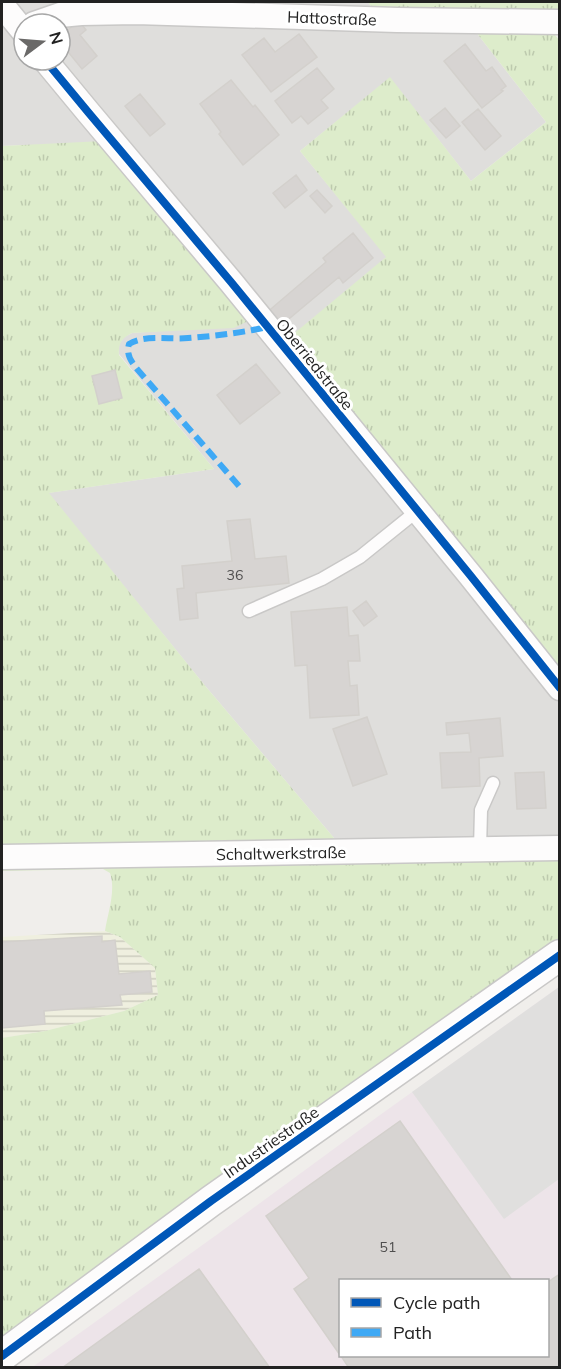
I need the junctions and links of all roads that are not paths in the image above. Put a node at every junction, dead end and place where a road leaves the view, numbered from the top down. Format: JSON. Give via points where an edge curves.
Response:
{"nodes":[{"id":1,"x":72,"y":14,"type":"edge"},
{"id":2,"x":560,"y":22,"type":"edge"},
{"id":3,"x":55,"y":72,"type":"edge"},
{"id":4,"x":417,"y":510,"type":"junction"},
{"id":5,"x":249,"y":611,"type":"dead end"},
{"id":6,"x":560,"y":688,"type":"edge"},
{"id":7,"x":493,"y":783,"type":"dead end"},
{"id":8,"x":560,"y":848,"type":"edge"},
{"id":9,"x":480,"y":849,"type":"junction"},
{"id":10,"x":2,"y":857,"type":"edge"},
{"id":11,"x":560,"y":956,"type":"edge"},
{"id":12,"x":2,"y":1356,"type":"edge"}],
"edges":[{"from":1,"to":2,"type":"street","name":"Hattostraße"},
{"from":3,"to":4,"type":"street","name":"Oberriedstraße"},
{"from":4,"to":5,"type":"lane","via":[[360,557],[322,579]]},
{"from":4,"to":6,"type":"street","name":"Oberriedstraße"},
{"from":7,"to":9,"type":"lane","via":[[481,810]]},
{"from":8,"to":9,"type":"street","name":"Schaltwerkstraße"},
{"from":9,"to":10,"type":"street","name":"Schaltwerkstraße"},
{"from":11,"to":12,"type":"street","name":"Industriestraße","via":[[211,1202]]}]}
